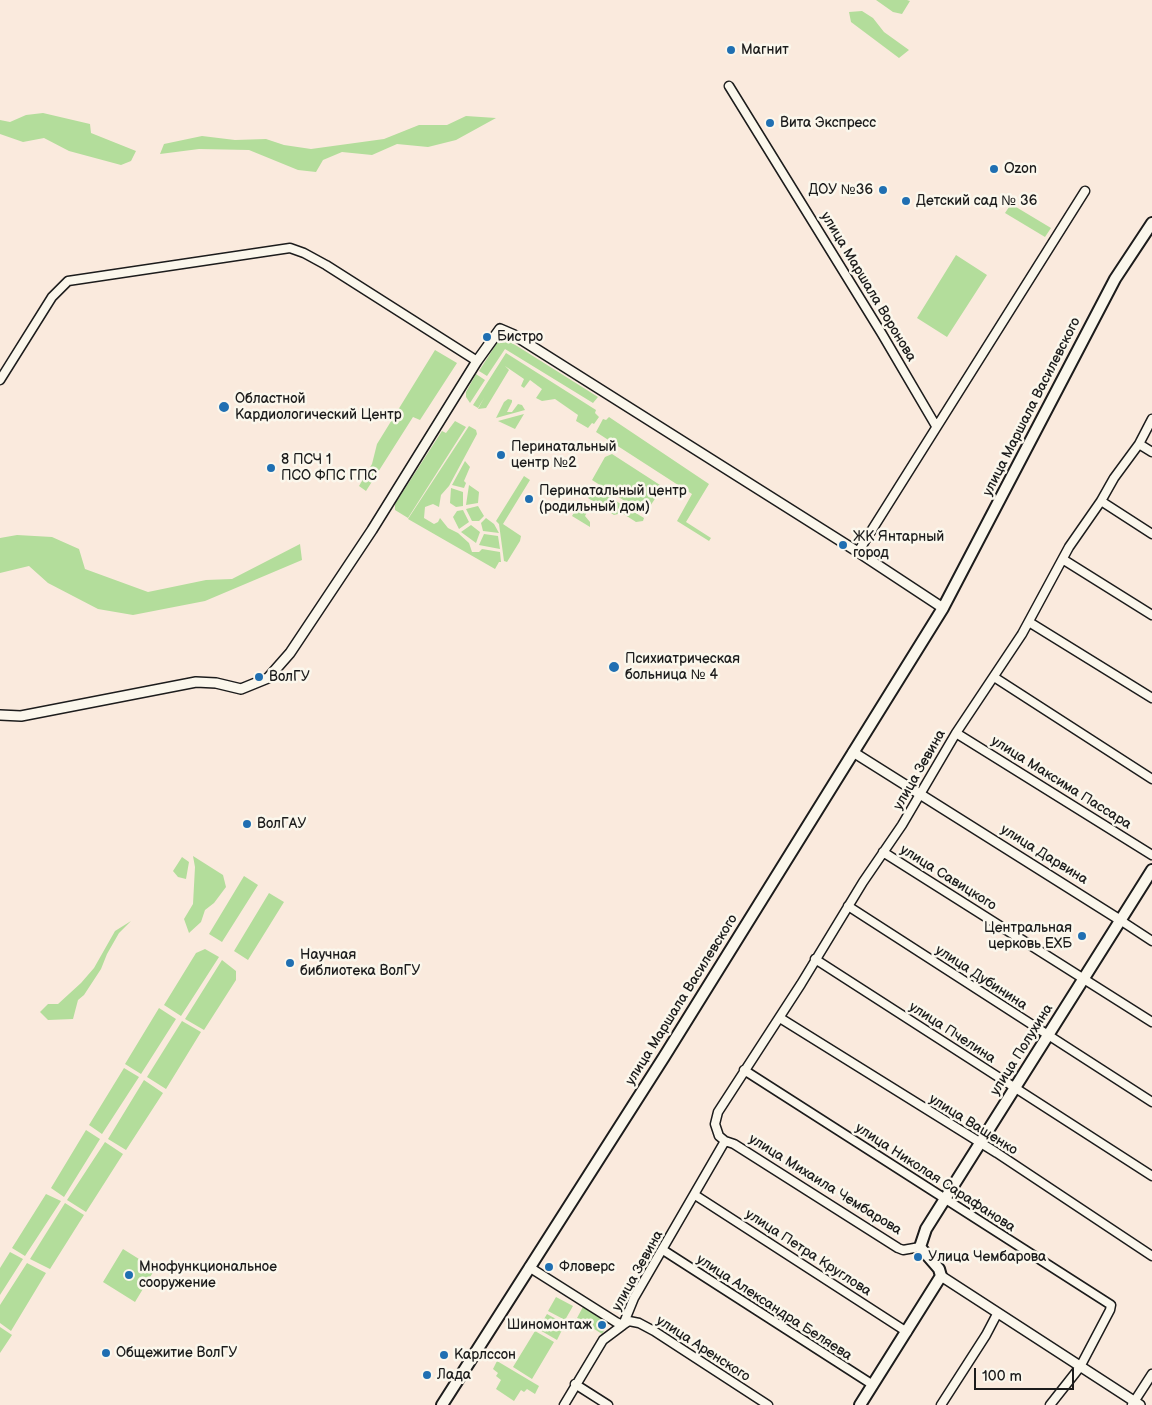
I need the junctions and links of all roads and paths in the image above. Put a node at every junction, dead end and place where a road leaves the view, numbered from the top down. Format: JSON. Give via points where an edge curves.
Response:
{"nodes":[{"id":1,"x":729,"y":86,"type":"dead end"},
{"id":2,"x":1086,"y":191,"type":"dead end"},
{"id":3,"x":1152,"y":223,"type":"edge"},
{"id":4,"x":477,"y":361,"type":"junction"},
{"id":5,"x":0,"y":380,"type":"edge"},
{"id":6,"x":1152,"y":419,"type":"edge"},
{"id":7,"x":936,"y":426,"type":"junction"},
{"id":8,"x":1139,"y":444,"type":"junction"},
{"id":9,"x":1152,"y":452,"type":"edge"},
{"id":10,"x":1101,"y":501,"type":"junction"},
{"id":11,"x":1152,"y":534,"type":"edge"},
{"id":12,"x":858,"y":552,"type":"junction"},
{"id":13,"x":1064,"y":560,"type":"junction"},
{"id":14,"x":943,"y":608,"type":"junction"},
{"id":15,"x":1152,"y":615,"type":"edge"},
{"id":16,"x":1029,"y":622,"type":"junction"},
{"id":17,"x":994,"y":678,"type":"junction"},
{"id":18,"x":1152,"y":698,"type":"edge"},
{"id":19,"x":0,"y":715,"type":"edge"},
{"id":20,"x":956,"y":732,"type":"junction"},
{"id":21,"x":853,"y":752,"type":"junction"},
{"id":22,"x":1152,"y":779,"type":"edge"},
{"id":23,"x":920,"y":794,"type":"junction"},
{"id":24,"x":883,"y":852,"type":"junction"},
{"id":25,"x":1152,"y":855,"type":"edge"},
{"id":26,"x":1152,"y":870,"type":"edge"},
{"id":27,"x":848,"y":906,"type":"junction"},
{"id":28,"x":1120,"y":920,"type":"junction"},
{"id":29,"x":1152,"y":941,"type":"edge"},
{"id":30,"x":814,"y":959,"type":"junction"},
{"id":31,"x":1083,"y":979,"type":"junction"},
{"id":32,"x":780,"y":1018,"type":"junction"},
{"id":33,"x":1152,"y":1022,"type":"edge"},
{"id":34,"x":1047,"y":1036,"type":"junction"},
{"id":35,"x":744,"y":1070,"type":"junction"},
{"id":36,"x":1014,"y":1088,"type":"junction"},
{"id":37,"x":1152,"y":1102,"type":"edge"},
{"id":38,"x":720,"y":1134,"type":"joint"},
{"id":39,"x":725,"y":1141,"type":"junction"},
{"id":40,"x":980,"y":1143,"type":"junction"},
{"id":41,"x":1152,"y":1176,"type":"edge"},
{"id":42,"x":695,"y":1195,"type":"junction"},
{"id":43,"x":944,"y":1199,"type":"junction"},
{"id":44,"x":920,"y":1247,"type":"junction"},
{"id":45,"x":663,"y":1250,"type":"junction"},
{"id":46,"x":1152,"y":1256,"type":"edge"},
{"id":47,"x":529,"y":1267,"type":"junction"},
{"id":48,"x":940,"y":1276,"type":"junction"},
{"id":49,"x":997,"y":1314,"type":"junction"},
{"id":50,"x":622,"y":1325,"type":"junction"},
{"id":51,"x":907,"y":1332,"type":"junction"},
{"id":52,"x":1080,"y":1367,"type":"junction"},
{"id":53,"x":1152,"y":1374,"type":"edge"},
{"id":54,"x":575,"y":1384,"type":"junction"},
{"id":55,"x":873,"y":1386,"type":"junction"},
{"id":56,"x":1135,"y":1404,"type":"edge"},
{"id":57,"x":442,"y":1405,"type":"edge"},
{"id":58,"x":564,"y":1405,"type":"edge"},
{"id":59,"x":608,"y":1405,"type":"edge"},
{"id":60,"x":768,"y":1405,"type":"edge"},
{"id":61,"x":860,"y":1405,"type":"edge"},
{"id":62,"x":941,"y":1405,"type":"edge"},
{"id":63,"x":1050,"y":1405,"type":"edge"}],
"edges":[{"from":1,"to":7,"type":"street","name":"улица Маршала Воронова"},
{"from":2,"to":7,"type":"street"},
{"from":3,"to":14,"type":"main road","name":"улица Маршала Василевского","via":[[1115,279]]},
{"from":4,"to":5,"type":"street","via":[[326,265],[290,248],[68,281],[52,298]]},
{"from":4,"to":12,"type":"street","via":[[500,329],[514,335]]},
{"from":4,"to":19,"type":"street","via":[[372,530],[290,653],[268,678],[241,689],[196,682],[21,716]]},
{"from":6,"to":8,"type":"street","name":"улица Зевина"},
{"from":7,"to":12,"type":"street"},
{"from":8,"to":9,"type":"street"},
{"from":8,"to":10,"type":"street","name":"улица Зевина"},
{"from":10,"to":11,"type":"street"},
{"from":10,"to":13,"type":"street","name":"улица Зевина"},
{"from":12,"to":14,"type":"street"},
{"from":13,"to":15,"type":"street"},
{"from":13,"to":16,"type":"street","name":"улица Зевина"},
{"from":14,"to":21,"type":"main road","name":"улица Маршала Василевского"},
{"from":16,"to":17,"type":"street","name":"улица Зевина"},
{"from":16,"to":18,"type":"street"},
{"from":17,"to":20,"type":"street","name":"улица Зевина"},
{"from":17,"to":22,"type":"street"},
{"from":20,"to":23,"type":"street","name":"улица Зевина"},
{"from":20,"to":25,"type":"street","name":"улица Максима Пассара"},
{"from":21,"to":23,"type":"street","name":"улица Дарвина"},
{"from":21,"to":47,"type":"main road","name":"улица Маршала Василевского"},
{"from":23,"to":24,"type":"street","name":"улица Зевина"},
{"from":23,"to":28,"type":"street","name":"улица Дарвина"},
{"from":24,"to":27,"type":"street","name":"улица Зевина"},
{"from":24,"to":31,"type":"street","name":"улица Савицкого"},
{"from":26,"to":28,"type":"main road","name":"улица Полухина"},
{"from":27,"to":30,"type":"street","name":"улица Зевина"},
{"from":27,"to":34,"type":"street","name":"улица Дубинина"},
{"from":28,"to":29,"type":"street","name":"улица Дарвина"},
{"from":28,"to":31,"type":"main road","name":"улица Полухина"},
{"from":30,"to":32,"type":"street","name":"улица Зевина"},
{"from":30,"to":36,"type":"street","name":"улица Пчелина"},
{"from":31,"to":33,"type":"street","name":"улица Савицкого"},
{"from":31,"to":34,"type":"main road","name":"улица Полухина"},
{"from":32,"to":35,"type":"street","name":"улица Зевина"},
{"from":32,"to":40,"type":"street","name":"улица Ващенко"},
{"from":34,"to":36,"type":"main road","name":"улица Полухина"},
{"from":34,"to":37,"type":"street","name":"улица Дубинина"},
{"from":35,"to":38,"type":"street","name":"улица Зевина","via":[[718,1112],[715,1124]]},
{"from":35,"to":43,"type":"street","name":"улица Николая Сарафанова"},
{"from":36,"to":40,"type":"main road","name":"улица Полухина"},
{"from":36,"to":41,"type":"street","name":"улица Пчелина"},
{"from":38,"to":39,"type":"street","name":"улица Михаила Чембарова"},
{"from":39,"to":42,"type":"street","name":"улица Зевина"},
{"from":39,"to":44,"type":"street","name":"улица Михаила Чембарова","via":[[898,1248]]},
{"from":40,"to":43,"type":"main road","name":"улица Полухина"},
{"from":40,"to":46,"type":"street","name":"улица Ващенко"},
{"from":42,"to":45,"type":"street","name":"улица Зевина"},
{"from":42,"to":51,"type":"street","name":"улица Петра Круглова"},
{"from":43,"to":44,"type":"main road","name":"улица Полухина","via":[[926,1229]]},
{"from":43,"to":52,"type":"street","name":"улица Николая Сарафанова","via":[[1108,1303],[1111,1308]]},
{"from":44,"to":48,"type":"main road","via":[[939,1269]]},
{"from":45,"to":50,"type":"street","name":"улица Зевина"},
{"from":45,"to":55,"type":"street","name":"улица Александра Беляева"},
{"from":47,"to":50,"type":"street"},
{"from":47,"to":57,"type":"main road","name":"улица Маршала Василевского"},
{"from":48,"to":49,"type":"street"},
{"from":48,"to":51,"type":"main road"},
{"from":49,"to":52,"type":"street"},
{"from":49,"to":62,"type":"street"},
{"from":50,"to":54,"type":"street","name":"улица Зевина","via":[[603,1340]]},
{"from":50,"to":60,"type":"street","name":"улица Аренского","via":[[629,1321],[654,1331]]},
{"from":51,"to":55,"type":"main road"},
{"from":52,"to":56,"type":"street"},
{"from":52,"to":63,"type":"street"},
{"from":53,"to":56,"type":"street"},
{"from":54,"to":58,"type":"street","name":"улица Зевина"},
{"from":54,"to":59,"type":"street"},
{"from":55,"to":61,"type":"main road"}]}
